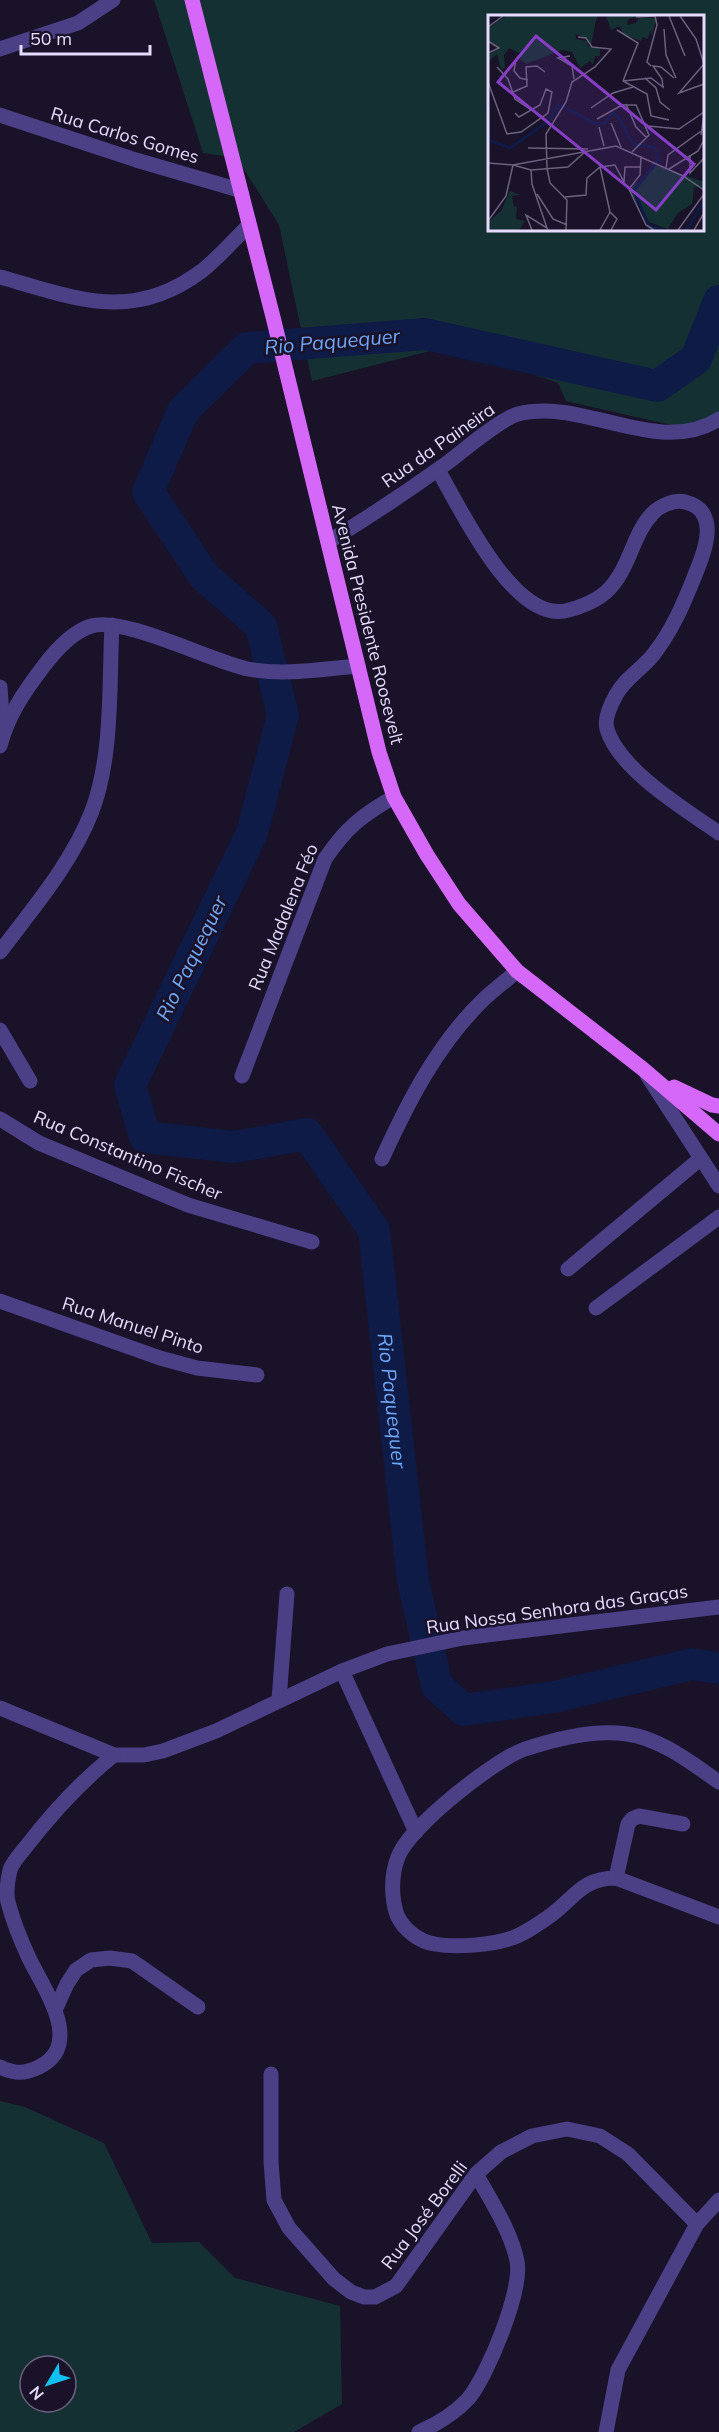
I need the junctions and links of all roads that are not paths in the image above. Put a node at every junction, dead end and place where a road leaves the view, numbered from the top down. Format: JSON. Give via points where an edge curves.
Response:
{"nodes":[{"id":1,"x":113,"y":0,"type":"edge"},
{"id":2,"x":192,"y":0,"type":"edge"},
{"id":3,"x":0,"y":49,"type":"edge"},
{"id":4,"x":0,"y":115,"type":"edge"},
{"id":5,"x":239,"y":190,"type":"junction"},
{"id":6,"x":249,"y":225,"type":"junction"},
{"id":7,"x":0,"y":277,"type":"edge"},
{"id":8,"x":719,"y":419,"type":"edge"},
{"id":9,"x":438,"y":470,"type":"junction"},
{"id":10,"x":328,"y":542,"type":"junction"},
{"id":11,"x":112,"y":625,"type":"junction"},
{"id":12,"x":358,"y":666,"type":"junction"},
{"id":13,"x":0,"y":687,"type":"edge"},
{"id":14,"x":2,"y":740,"type":"edge"},
{"id":15,"x":394,"y":797,"type":"junction"},
{"id":16,"x":719,"y":833,"type":"edge"},
{"id":17,"x":0,"y":952,"type":"edge"},
{"id":18,"x":517,"y":971,"type":"junction"},
{"id":19,"x":0,"y":1030,"type":"edge"},
{"id":20,"x":643,"y":1069,"type":"junction"},
{"id":21,"x":242,"y":1077,"type":"dead end"},
{"id":22,"x":30,"y":1081,"type":"dead end"},
{"id":23,"x":719,"y":1106,"type":"edge"},
{"id":24,"x":0,"y":1119,"type":"edge"},
{"id":25,"x":719,"y":1134,"type":"edge"},
{"id":26,"x":382,"y":1159,"type":"dead end"},
{"id":27,"x":700,"y":1159,"type":"junction"},
{"id":28,"x":719,"y":1186,"type":"edge"},
{"id":29,"x":719,"y":1217,"type":"edge"},
{"id":30,"x":312,"y":1242,"type":"dead end"},
{"id":31,"x":568,"y":1269,"type":"dead end"},
{"id":32,"x":0,"y":1301,"type":"edge"},
{"id":33,"x":596,"y":1308,"type":"dead end"},
{"id":34,"x":257,"y":1375,"type":"dead end"},
{"id":35,"x":287,"y":1594,"type":"dead end"},
{"id":36,"x":719,"y":1607,"type":"edge"},
{"id":37,"x":342,"y":1671,"type":"junction"},
{"id":38,"x":279,"y":1700,"type":"junction"},
{"id":39,"x":0,"y":1708,"type":"edge"},
{"id":40,"x":114,"y":1755,"type":"junction"},
{"id":41,"x":719,"y":1782,"type":"edge"},
{"id":42,"x":683,"y":1824,"type":"dead end"},
{"id":43,"x":416,"y":1832,"type":"junction"},
{"id":44,"x":616,"y":1878,"type":"junction"},
{"id":45,"x":719,"y":1917,"type":"edge"},
{"id":46,"x":198,"y":2007,"type":"dead end"},
{"id":47,"x":56,"y":2008,"type":"junction"},
{"id":48,"x":0,"y":2067,"type":"edge"},
{"id":49,"x":271,"y":2074,"type":"dead end"},
{"id":50,"x":476,"y":2174,"type":"junction"},
{"id":51,"x":719,"y":2200,"type":"edge"},
{"id":52,"x":697,"y":2224,"type":"junction"},
{"id":53,"x":419,"y":2432,"type":"edge"},
{"id":54,"x":606,"y":2432,"type":"edge"}],
"edges":[{"from":1,"to":3,"type":"street","via":[[78,23]]},
{"from":2,"to":5,"type":"main road","name":"Avenida Presidente Roosevelt"},
{"from":4,"to":5,"type":"street","name":"Rua Carlos Gomes"},
{"from":5,"to":6,"type":"main road","name":"Avenida Presidente Roosevelt"},
{"from":6,"to":7,"type":"street","via":[[203,270],[178,286],[133,303],[76,298]]},
{"from":6,"to":10,"type":"main road","name":"Avenida Presidente Roosevelt"},
{"from":8,"to":9,"type":"street","name":"Rua da Paineira","via":[[689,430],[660,433],[544,411],[516,414]]},
{"from":9,"to":10,"type":"street","name":"Rua da Paineira"},
{"from":9,"to":16,"type":"street","via":[[508,584],[525,600],[548,611],[587,604],[606,592],[629,559],[652,513],[664,505],[681,501],[694,504],[703,512],[707,520],[703,554],[682,608],[653,655],[616,693],[607,728],[618,749],[646,781]]},
{"from":10,"to":12,"type":"main road","name":"Avenida Presidente Roosevelt"},
{"from":11,"to":12,"type":"street","via":[[233,665],[262,670]]},
{"from":11,"to":14,"type":"street","via":[[89,626],[54,652],[17,701]]},
{"from":11,"to":17,"type":"street","via":[[105,751],[92,810],[68,859]]},
{"from":12,"to":15,"type":"main road","name":"Avenida Presidente Roosevelt"},
{"from":13,"to":14,"type":"street"},
{"from":15,"to":18,"type":"main road","name":"Avenida Presidente Roosevelt","via":[[459,904]]},
{"from":15,"to":21,"type":"street","name":"Rua Madalena Féo","via":[[354,822],[325,859]]},
{"from":18,"to":20,"type":"main road","name":"Avenida Presidente Roosevelt"},
{"from":18,"to":26,"type":"street","via":[[482,1001],[453,1034],[420,1083]]},
{"from":19,"to":22,"type":"street"},
{"from":20,"to":23,"type":"main road","via":[[682,1093]]},
{"from":20,"to":25,"type":"main road","name":"Avenida Presidente Roosevelt"},
{"from":20,"to":27,"type":"street"},
{"from":24,"to":30,"type":"street","name":"Rua Constantino Fischer","via":[[39,1143],[188,1205]]},
{"from":27,"to":28,"type":"street"},
{"from":27,"to":31,"type":"street"},
{"from":29,"to":33,"type":"street"},
{"from":32,"to":34,"type":"street","name":"Rua Manuel Pinto","via":[[160,1358],[197,1368]]},
{"from":35,"to":38,"type":"street"},
{"from":36,"to":37,"type":"street","name":"Rua Nossa Senhora das Graças","via":[[463,1638],[387,1654]]},
{"from":37,"to":38,"type":"street","name":"Rua Nossa Senhora das Graças"},
{"from":37,"to":43,"type":"street"},
{"from":38,"to":40,"type":"street","name":"Rua Nossa Senhora das Graças","via":[[216,1731],[163,1751]]},
{"from":39,"to":40,"type":"street","name":"Rua Nossa Senhora das Graças"},
{"from":40,"to":47,"type":"street","via":[[82,1780],[10,1868],[7,1900],[29,1958]]},
{"from":41,"to":43,"type":"street","via":[[650,1740],[603,1733],[524,1750],[501,1762],[480,1774]]},
{"from":42,"to":44,"type":"street","via":[[639,1816],[632,1819]]},
{"from":43,"to":44,"type":"street","via":[[398,1856],[392,1902],[410,1932],[435,1944],[476,1944],[512,1938],[549,1917],[589,1882]]},
{"from":44,"to":45,"type":"street"},
{"from":46,"to":47,"type":"street","via":[[132,1961],[110,1958],[91,1960],[76,1970]]},
{"from":47,"to":48,"type":"street","via":[[60,2030],[56,2050],[46,2063],[28,2072],[11,2073]]},
{"from":49,"to":50,"type":"street","name":"Rua José Borelli","via":[[274,2200],[289,2228],[334,2279],[351,2292],[375,2297],[396,2286]]},
{"from":50,"to":52,"type":"street","name":"Rua José Borelli","via":[[501,2152],[532,2136],[567,2129],[600,2136],[628,2154]]},
{"from":50,"to":53,"type":"street","via":[[511,2241],[518,2264],[516,2287],[487,2370],[469,2397],[439,2423]]},
{"from":51,"to":52,"type":"street"},
{"from":52,"to":54,"type":"street","via":[[618,2370]]}]}
